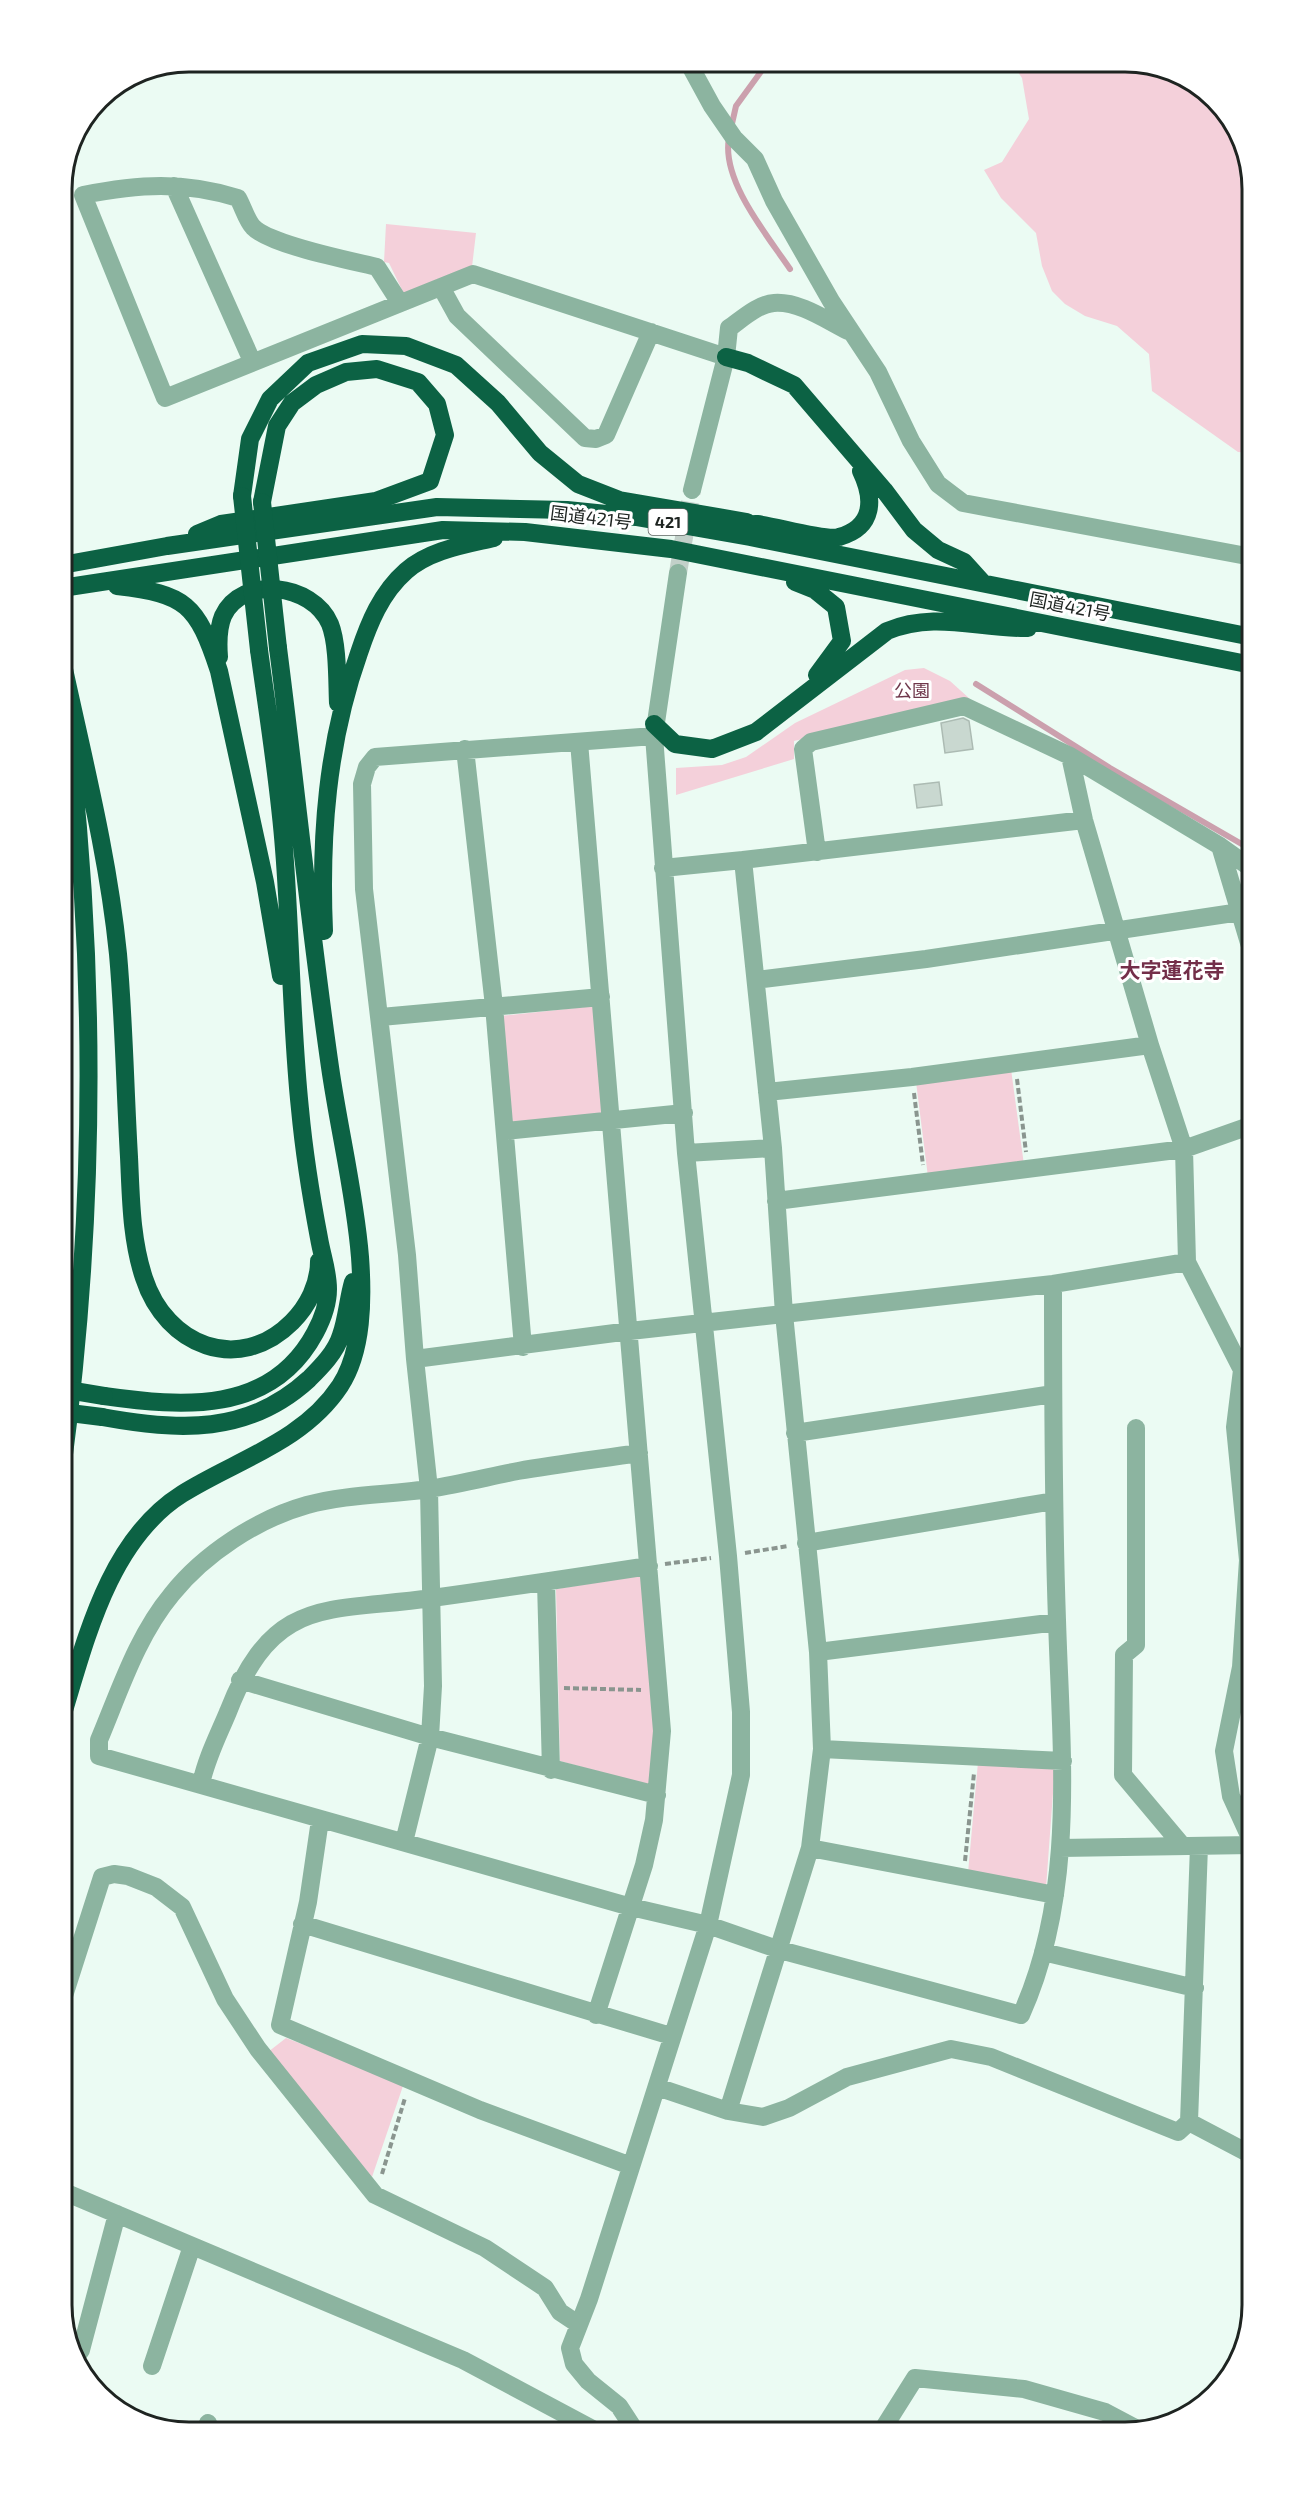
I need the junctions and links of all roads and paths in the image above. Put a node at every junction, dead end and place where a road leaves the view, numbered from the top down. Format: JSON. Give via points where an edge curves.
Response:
{"nodes":[{"id":1,"x":694,"y":72,"type":"edge"},
{"id":2,"x":174,"y":186,"type":"junction"},
{"id":3,"x":441,"y":287,"type":"junction"},
{"id":4,"x":400,"y":303,"type":"junction"},
{"id":5,"x":848,"y":331,"type":"junction"},
{"id":6,"x":651,"y":332,"type":"junction"},
{"id":7,"x":726,"y":357,"type":"junction"},
{"id":8,"x":252,"y":361,"type":"junction"},
{"id":9,"x":854,"y":456,"type":"junction"},
{"id":10,"x":692,"y":490,"type":"tunnel mouth"},
{"id":11,"x":619,"y":501,"type":"junction"},
{"id":12,"x":636,"y":517,"type":"junction"},
{"id":13,"x":755,"y":524,"type":"junction"},
{"id":14,"x":525,"y":532,"type":"junction"},
{"id":15,"x":723,"y":532,"type":"junction"},
{"id":16,"x":167,"y":546,"type":"junction"},
{"id":17,"x":1242,"y":555,"type":"edge"},
{"id":18,"x":72,"y":564,"type":"edge"},
{"id":19,"x":764,"y":568,"type":"junction"},
{"id":20,"x":678,"y":573,"type":"tunnel mouth"},
{"id":21,"x":983,"y":583,"type":"junction"},
{"id":22,"x":88,"y":584,"type":"junction"},
{"id":23,"x":72,"y":586,"type":"edge"},
{"id":24,"x":1066,"y":628,"type":"junction"},
{"id":25,"x":1242,"y":635,"type":"edge"},
{"id":26,"x":1242,"y":662,"type":"edge"},
{"id":27,"x":219,"y":671,"type":"junction"},
{"id":28,"x":72,"y":707,"type":"edge"},
{"id":29,"x":339,"y":724,"type":"junction"},
{"id":30,"x":654,"y":730,"type":"junction"},
{"id":31,"x":756,"y":732,"type":"junction"},
{"id":32,"x":579,"y":742,"type":"junction"},
{"id":33,"x":465,"y":749,"type":"junction"},
{"id":34,"x":1070,"y":756,"type":"junction"},
{"id":35,"x":72,"y":768,"type":"edge"},
{"id":36,"x":1084,"y":820,"type":"junction"},
{"id":37,"x":1220,"y":846,"type":"junction"},
{"id":38,"x":817,"y":852,"type":"junction"},
{"id":39,"x":743,"y":860,"type":"junction"},
{"id":40,"x":1242,"y":862,"type":"edge"},
{"id":41,"x":663,"y":868,"type":"junction"},
{"id":42,"x":1240,"y":912,"type":"junction"},
{"id":43,"x":1242,"y":919,"type":"edge"},
{"id":44,"x":1119,"y":932,"type":"junction"},
{"id":45,"x":756,"y":980,"type":"junction"},
{"id":46,"x":602,"y":997,"type":"junction"},
{"id":47,"x":494,"y":1006,"type":"junction"},
{"id":48,"x":381,"y":1017,"type":"junction"},
{"id":49,"x":1150,"y":1045,"type":"junction"},
{"id":50,"x":1015,"y":1063,"type":"junction"},
{"id":51,"x":296,"y":1064,"type":"junction"},
{"id":52,"x":330,"y":1065,"type":"junction"},
{"id":53,"x":912,"y":1077,"type":"junction"},
{"id":54,"x":767,"y":1092,"type":"junction"},
{"id":55,"x":684,"y":1113,"type":"junction"},
{"id":56,"x":612,"y":1119,"type":"junction"},
{"id":57,"x":1242,"y":1129,"type":"edge"},
{"id":58,"x":505,"y":1131,"type":"junction"},
{"id":59,"x":773,"y":1148,"type":"junction"},
{"id":60,"x":1184,"y":1149,"type":"junction"},
{"id":61,"x":686,"y":1153,"type":"junction"},
{"id":62,"x":1028,"y":1169,"type":"junction"},
{"id":63,"x":925,"y":1182,"type":"junction"},
{"id":64,"x":776,"y":1201,"type":"junction"},
{"id":65,"x":319,"y":1240,"type":"junction"},
{"id":66,"x":360,"y":1257,"type":"junction"},
{"id":67,"x":1187,"y":1262,"type":"junction"},
{"id":68,"x":1053,"y":1284,"type":"junction"},
{"id":69,"x":784,"y":1314,"type":"junction"},
{"id":70,"x":703,"y":1323,"type":"junction"},
{"id":71,"x":630,"y":1331,"type":"junction"},
{"id":72,"x":523,"y":1347,"type":"junction"},
{"id":73,"x":72,"y":1356,"type":"edge"},
{"id":74,"x":415,"y":1359,"type":"junction"},
{"id":75,"x":1242,"y":1370,"type":"edge"},
{"id":76,"x":1242,"y":1370,"type":"edge"},
{"id":77,"x":72,"y":1391,"type":"edge"},
{"id":78,"x":1053,"y":1394,"type":"junction"},
{"id":79,"x":72,"y":1413,"type":"edge"},
{"id":80,"x":1137,"y":1428,"type":"dead end"},
{"id":81,"x":795,"y":1433,"type":"junction"},
{"id":82,"x":639,"y":1453,"type":"junction"},
{"id":83,"x":429,"y":1489,"type":"junction"},
{"id":84,"x":1242,"y":1499,"type":"edge"},
{"id":85,"x":1054,"y":1502,"type":"junction"},
{"id":86,"x":806,"y":1543,"type":"junction"},
{"id":87,"x":728,"y":1556,"type":"junction"},
{"id":88,"x":650,"y":1566,"type":"junction"},
{"id":89,"x":546,"y":1582,"type":"junction"},
{"id":90,"x":431,"y":1599,"type":"junction"},
{"id":91,"x":1057,"y":1622,"type":"junction"},
{"id":92,"x":818,"y":1652,"type":"junction"},
{"id":93,"x":1242,"y":1652,"type":"edge"},
{"id":94,"x":240,"y":1680,"type":"junction"},
{"id":95,"x":72,"y":1688,"type":"edge"},
{"id":96,"x":549,"y":1688,"type":"junction"},
{"id":97,"x":660,"y":1690,"type":"junction"},
{"id":98,"x":430,"y":1737,"type":"junction"},
{"id":99,"x":822,"y":1749,"type":"junction"},
{"id":100,"x":975,"y":1757,"type":"junction"},
{"id":101,"x":1063,"y":1761,"type":"junction"},
{"id":102,"x":551,"y":1770,"type":"junction"},
{"id":103,"x":201,"y":1784,"type":"junction"},
{"id":104,"x":657,"y":1795,"type":"junction"},
{"id":105,"x":320,"y":1820,"type":"junction"},
{"id":106,"x":1242,"y":1821,"type":"edge"},
{"id":107,"x":404,"y":1842,"type":"junction"},
{"id":108,"x":1242,"y":1843,"type":"edge"},
{"id":109,"x":1190,"y":1845,"type":"junction"},
{"id":110,"x":810,"y":1848,"type":"junction"},
{"id":111,"x":1060,"y":1848,"type":"junction"},
{"id":112,"x":964,"y":1877,"type":"junction"},
{"id":113,"x":1055,"y":1895,"type":"junction"},
{"id":114,"x":631,"y":1908,"type":"junction"},
{"id":115,"x":302,"y":1924,"type":"junction"},
{"id":116,"x":708,"y":1925,"type":"junction"},
{"id":117,"x":780,"y":1950,"type":"junction"},
{"id":118,"x":1043,"y":1952,"type":"junction"},
{"id":119,"x":72,"y":1965,"type":"edge"},
{"id":120,"x":1195,"y":1988,"type":"junction"},
{"id":121,"x":596,"y":2015,"type":"junction"},
{"id":122,"x":280,"y":2025,"type":"junction"},
{"id":123,"x":671,"y":2036,"type":"junction"},
{"id":124,"x":258,"y":2049,"type":"junction"},
{"id":125,"x":411,"y":2080,"type":"junction"},
{"id":126,"x":657,"y":2087,"type":"junction"},
{"id":127,"x":728,"y":2111,"type":"junction"},
{"id":128,"x":1189,"y":2122,"type":"junction"},
{"id":129,"x":1242,"y":2150,"type":"edge"},
{"id":130,"x":631,"y":2166,"type":"junction"},
{"id":131,"x":72,"y":2195,"type":"edge"},
{"id":132,"x":375,"y":2195,"type":"junction"},
{"id":133,"x":117,"y":2214,"type":"junction"},
{"id":134,"x":192,"y":2246,"type":"junction"},
{"id":135,"x":578,"y":2324,"type":"junction"},
{"id":136,"x":81,"y":2350,"type":"edge"},
{"id":137,"x":152,"y":2366,"type":"dead end"},
{"id":138,"x":579,"y":2422,"type":"edge"},
{"id":139,"x":629,"y":2422,"type":"edge"},
{"id":140,"x":890,"y":2422,"type":"edge"},
{"id":141,"x":1124,"y":2422,"type":"edge"}],
"edges":[{"from":1,"to":5,"type":"street","via":[[734,138],[755,159],[774,201]]},
{"from":2,"to":4,"type":"street","via":[[209,189],[238,198],[254,228],[270,236],[328,257],[377,267]]},
{"from":2,"to":8,"type":"street"},
{"from":2,"to":8,"type":"street","via":[[130,186],[83,195],[165,398]]},
{"from":3,"to":4,"type":"street"},
{"from":3,"to":6,"type":"street","via":[[473,274]]},
{"from":3,"to":6,"type":"street","via":[[457,316],[585,438],[606,435]]},
{"from":4,"to":8,"type":"street"},
{"from":5,"to":7,"type":"street","via":[[805,309],[774,303],[756,309],[729,328]]},
{"from":5,"to":17,"type":"street","via":[[878,372],[911,441],[939,484],[963,503]]},
{"from":6,"to":7,"type":"street"},
{"from":7,"to":9,"type":"highway","via":[[794,385]]},
{"from":7,"to":10,"type":"street"},
{"from":9,"to":13,"type":"highway","via":[[871,498],[871,506],[858,526],[838,538]]},
{"from":9,"to":21,"type":"highway","via":[[914,530],[938,550],[964,561]]},
{"from":11,"to":12,"type":"highway"},
{"from":11,"to":13,"type":"highway"},
{"from":11,"to":51,"type":"highway","bridge":true,"via":[[578,484],[540,453],[498,403],[456,365],[406,346],[362,344],[308,363],[270,399],[250,439],[242,496],[284,849]]},
{"from":12,"to":15,"type":"highway","name":"国道421号","number":"421"},
{"from":12,"to":16,"type":"highway","name":"国道421号","number":"421","via":[[567,510],[437,507]]},
{"from":13,"to":15,"type":"highway"},
{"from":14,"to":19,"type":"highway","name":"国道421号","number":"421","via":[[671,549]]},
{"from":14,"to":22,"type":"highway","name":"国道421号","number":"421","via":[[443,530]]},
{"from":14,"to":29,"type":"highway","via":[[456,547],[427,558],[391,585],[364,637]]},
{"from":15,"to":21,"type":"highway","name":"国道421号","number":"421"},
{"from":16,"to":18,"type":"highway","name":"国道421号","number":"421"},
{"from":16,"to":52,"type":"highway","bridge":true,"via":[[221,524],[376,501],[430,481],[445,435],[437,404],[418,382],[377,369],[346,372],[316,385],[292,404],[277,426],[262,502],[278,648]]},
{"from":19,"to":24,"type":"highway","name":"国道421号","number":"421"},
{"from":19,"to":31,"type":"highway","via":[[815,590],[836,607],[842,641],[825,668]]},
{"from":20,"to":30,"type":"street"},
{"from":21,"to":25,"type":"highway","name":"国道421号","number":"421"},
{"from":22,"to":23,"type":"highway","name":"国道421号","number":"421"},
{"from":22,"to":27,"type":"highway","via":[[170,595],[200,622]]},
{"from":24,"to":26,"type":"highway","name":"国道421号","number":"421"},
{"from":24,"to":31,"type":"highway","via":[[998,629],[935,619],[908,622],[887,631]]},
{"from":27,"to":29,"type":"highway","via":[[221,626],[227,609],[255,591],[294,591],[309,598],[331,626]]},
{"from":27,"to":51,"type":"highway","via":[[265,882]]},
{"from":28,"to":65,"type":"highway","via":[[109,880],[120,993],[132,1222],[145,1281],[154,1301],[183,1335],[213,1348],[248,1349],[281,1333],[308,1302],[318,1275]]},
{"from":29,"to":52,"type":"highway","via":[[330,770],[322,875]]},
{"from":30,"to":31,"type":"highway","via":[[675,744],[712,749]]},
{"from":30,"to":32,"type":"street"},
{"from":30,"to":41,"type":"street"},
{"from":32,"to":33,"type":"street"},
{"from":32,"to":46,"type":"street"},
{"from":33,"to":47,"type":"street"},
{"from":33,"to":48,"type":"street","via":[[375,757],[367,767],[362,784],[364,889]]},
{"from":34,"to":36,"type":"street"},
{"from":34,"to":37,"type":"street"},
{"from":34,"to":38,"type":"street","via":[[964,706],[811,742],[803,749]]},
{"from":35,"to":73,"type":"highway","via":[[86,955],[87,1093],[83,1231]]},
{"from":36,"to":38,"type":"street"},
{"from":36,"to":44,"type":"street"},
{"from":37,"to":40,"type":"street"},
{"from":37,"to":42,"type":"street"},
{"from":38,"to":39,"type":"street"},
{"from":39,"to":41,"type":"street"},
{"from":39,"to":45,"type":"street"},
{"from":41,"to":55,"type":"street"},
{"from":42,"to":43,"type":"street"},
{"from":42,"to":44,"type":"street"},
{"from":44,"to":45,"type":"street"},
{"from":44,"to":49,"type":"street"},
{"from":45,"to":54,"type":"street"},
{"from":46,"to":47,"type":"street"},
{"from":46,"to":56,"type":"street"},
{"from":47,"to":48,"type":"street"},
{"from":47,"to":58,"type":"street"},
{"from":48,"to":74,"type":"street"},
{"from":49,"to":50,"type":"street"},
{"from":49,"to":60,"type":"street"},
{"from":50,"to":53,"type":"street"},
{"from":50,"to":62,"type":"path"},
{"from":51,"to":65,"type":"highway"},
{"from":52,"to":66,"type":"highway"},
{"from":53,"to":54,"type":"street"},
{"from":53,"to":63,"type":"path"},
{"from":54,"to":59,"type":"street"},
{"from":55,"to":56,"type":"street"},
{"from":55,"to":61,"type":"street"},
{"from":56,"to":58,"type":"street"},
{"from":56,"to":71,"type":"street"},
{"from":57,"to":60,"type":"street"},
{"from":58,"to":72,"type":"street"},
{"from":59,"to":61,"type":"street"},
{"from":59,"to":64,"type":"street"},
{"from":60,"to":62,"type":"street"},
{"from":60,"to":67,"type":"street"},
{"from":61,"to":70,"type":"street"},
{"from":62,"to":63,"type":"street"},
{"from":63,"to":64,"type":"street"},
{"from":64,"to":69,"type":"street"},
{"from":65,"to":77,"type":"highway","bridge":true,"via":[[327,1271],[324,1314],[304,1351],[289,1367],[247,1393],[222,1401],[171,1404]]},
{"from":66,"to":79,"type":"highway","bridge":true,"via":[[341,1336],[316,1372],[284,1399],[246,1417],[192,1427]]},
{"from":66,"to":95,"type":"highway","via":[[354,1358],[341,1385],[310,1421],[181,1494],[132,1542],[106,1589]]},
{"from":67,"to":68,"type":"street"},
{"from":67,"to":75,"type":"street"},
{"from":68,"to":69,"type":"street"},
{"from":68,"to":78,"type":"street"},
{"from":69,"to":70,"type":"street"},
{"from":69,"to":81,"type":"street"},
{"from":70,"to":71,"type":"street"},
{"from":70,"to":87,"type":"street"},
{"from":71,"to":72,"type":"street"},
{"from":71,"to":82,"type":"street"},
{"from":72,"to":74,"type":"street"},
{"from":74,"to":83,"type":"street"},
{"from":76,"to":84,"type":"street","via":[[1235,1427]]},
{"from":78,"to":81,"type":"street"},
{"from":78,"to":85,"type":"street"},
{"from":80,"to":109,"type":"street","via":[[1137,1645],[1124,1655],[1123,1775]]},
{"from":81,"to":86,"type":"street"},
{"from":82,"to":83,"type":"street"},
{"from":82,"to":88,"type":"street"},
{"from":83,"to":90,"type":"street"},
{"from":83,"to":103,"type":"street","via":[[344,1498],[306,1505],[275,1517],[207,1558],[166,1601],[144,1635],[99,1740],[99,1756]]},
{"from":85,"to":86,"type":"street"},
{"from":85,"to":91,"type":"street"},
{"from":86,"to":87,"type":"path"},
{"from":86,"to":92,"type":"street"},
{"from":87,"to":88,"type":"path"},
{"from":87,"to":116,"type":"street","via":[[741,1712],[741,1775]]},
{"from":88,"to":89,"type":"street"},
{"from":88,"to":97,"type":"street"},
{"from":89,"to":90,"type":"street"},
{"from":89,"to":96,"type":"street"},
{"from":90,"to":94,"type":"street","via":[[350,1606],[305,1616],[272,1637]]},
{"from":90,"to":98,"type":"street"},
{"from":91,"to":92,"type":"street"},
{"from":91,"to":101,"type":"street"},
{"from":92,"to":99,"type":"street"},
{"from":93,"to":106,"type":"street","via":[[1224,1751],[1231,1796]]},
{"from":94,"to":98,"type":"street"},
{"from":94,"to":103,"type":"street"},
{"from":96,"to":97,"type":"path"},
{"from":96,"to":102,"type":"street"},
{"from":97,"to":104,"type":"street","via":[[662,1731]]},
{"from":98,"to":102,"type":"street"},
{"from":98,"to":107,"type":"street"},
{"from":99,"to":100,"type":"street"},
{"from":99,"to":110,"type":"street"},
{"from":100,"to":101,"type":"street"},
{"from":100,"to":112,"type":"path"},
{"from":101,"to":111,"type":"street"},
{"from":102,"to":104,"type":"street"},
{"from":103,"to":105,"type":"street"},
{"from":104,"to":114,"type":"street","via":[[644,1865]]},
{"from":105,"to":107,"type":"street"},
{"from":105,"to":115,"type":"street"},
{"from":107,"to":114,"type":"street"},
{"from":108,"to":109,"type":"street"},
{"from":109,"to":111,"type":"street"},
{"from":109,"to":120,"type":"street"},
{"from":110,"to":112,"type":"street"},
{"from":110,"to":117,"type":"street"},
{"from":111,"to":113,"type":"street"},
{"from":112,"to":113,"type":"street"},
{"from":113,"to":118,"type":"street"},
{"from":114,"to":116,"type":"street"},
{"from":114,"to":121,"type":"street"},
{"from":115,"to":121,"type":"street"},
{"from":115,"to":122,"type":"street"},
{"from":116,"to":117,"type":"street"},
{"from":116,"to":123,"type":"street"},
{"from":117,"to":118,"type":"street","via":[[1021,2015]]},
{"from":117,"to":127,"type":"street"},
{"from":118,"to":120,"type":"street"},
{"from":119,"to":124,"type":"street","via":[[102,1877],[128,1876],[156,1887],[182,1908],[225,1999]]},
{"from":120,"to":128,"type":"street"},
{"from":121,"to":123,"type":"street"},
{"from":122,"to":124,"type":"street"},
{"from":122,"to":125,"type":"street"},
{"from":123,"to":126,"type":"street"},
{"from":124,"to":132,"type":"street"},
{"from":125,"to":130,"type":"street"},
{"from":125,"to":132,"type":"path"},
{"from":126,"to":127,"type":"street"},
{"from":126,"to":130,"type":"street"},
{"from":127,"to":128,"type":"street","via":[[763,2117],[789,2108],[847,2077],[951,2049],[991,2057],[1178,2132]]},
{"from":128,"to":129,"type":"street"},
{"from":130,"to":135,"type":"street"},
{"from":131,"to":133,"type":"street"},
{"from":132,"to":135,"type":"street","via":[[485,2248],[545,2288],[560,2312]]},
{"from":133,"to":134,"type":"street"},
{"from":133,"to":136,"type":"street"},
{"from":134,"to":137,"type":"street"},
{"from":134,"to":138,"type":"street","via":[[463,2360]]},
{"from":135,"to":139,"type":"street","via":[[570,2348],[574,2364],[619,2406]]},
{"from":140,"to":141,"type":"street","via":[[915,2378],[1024,2389],[1105,2412]]}]}
